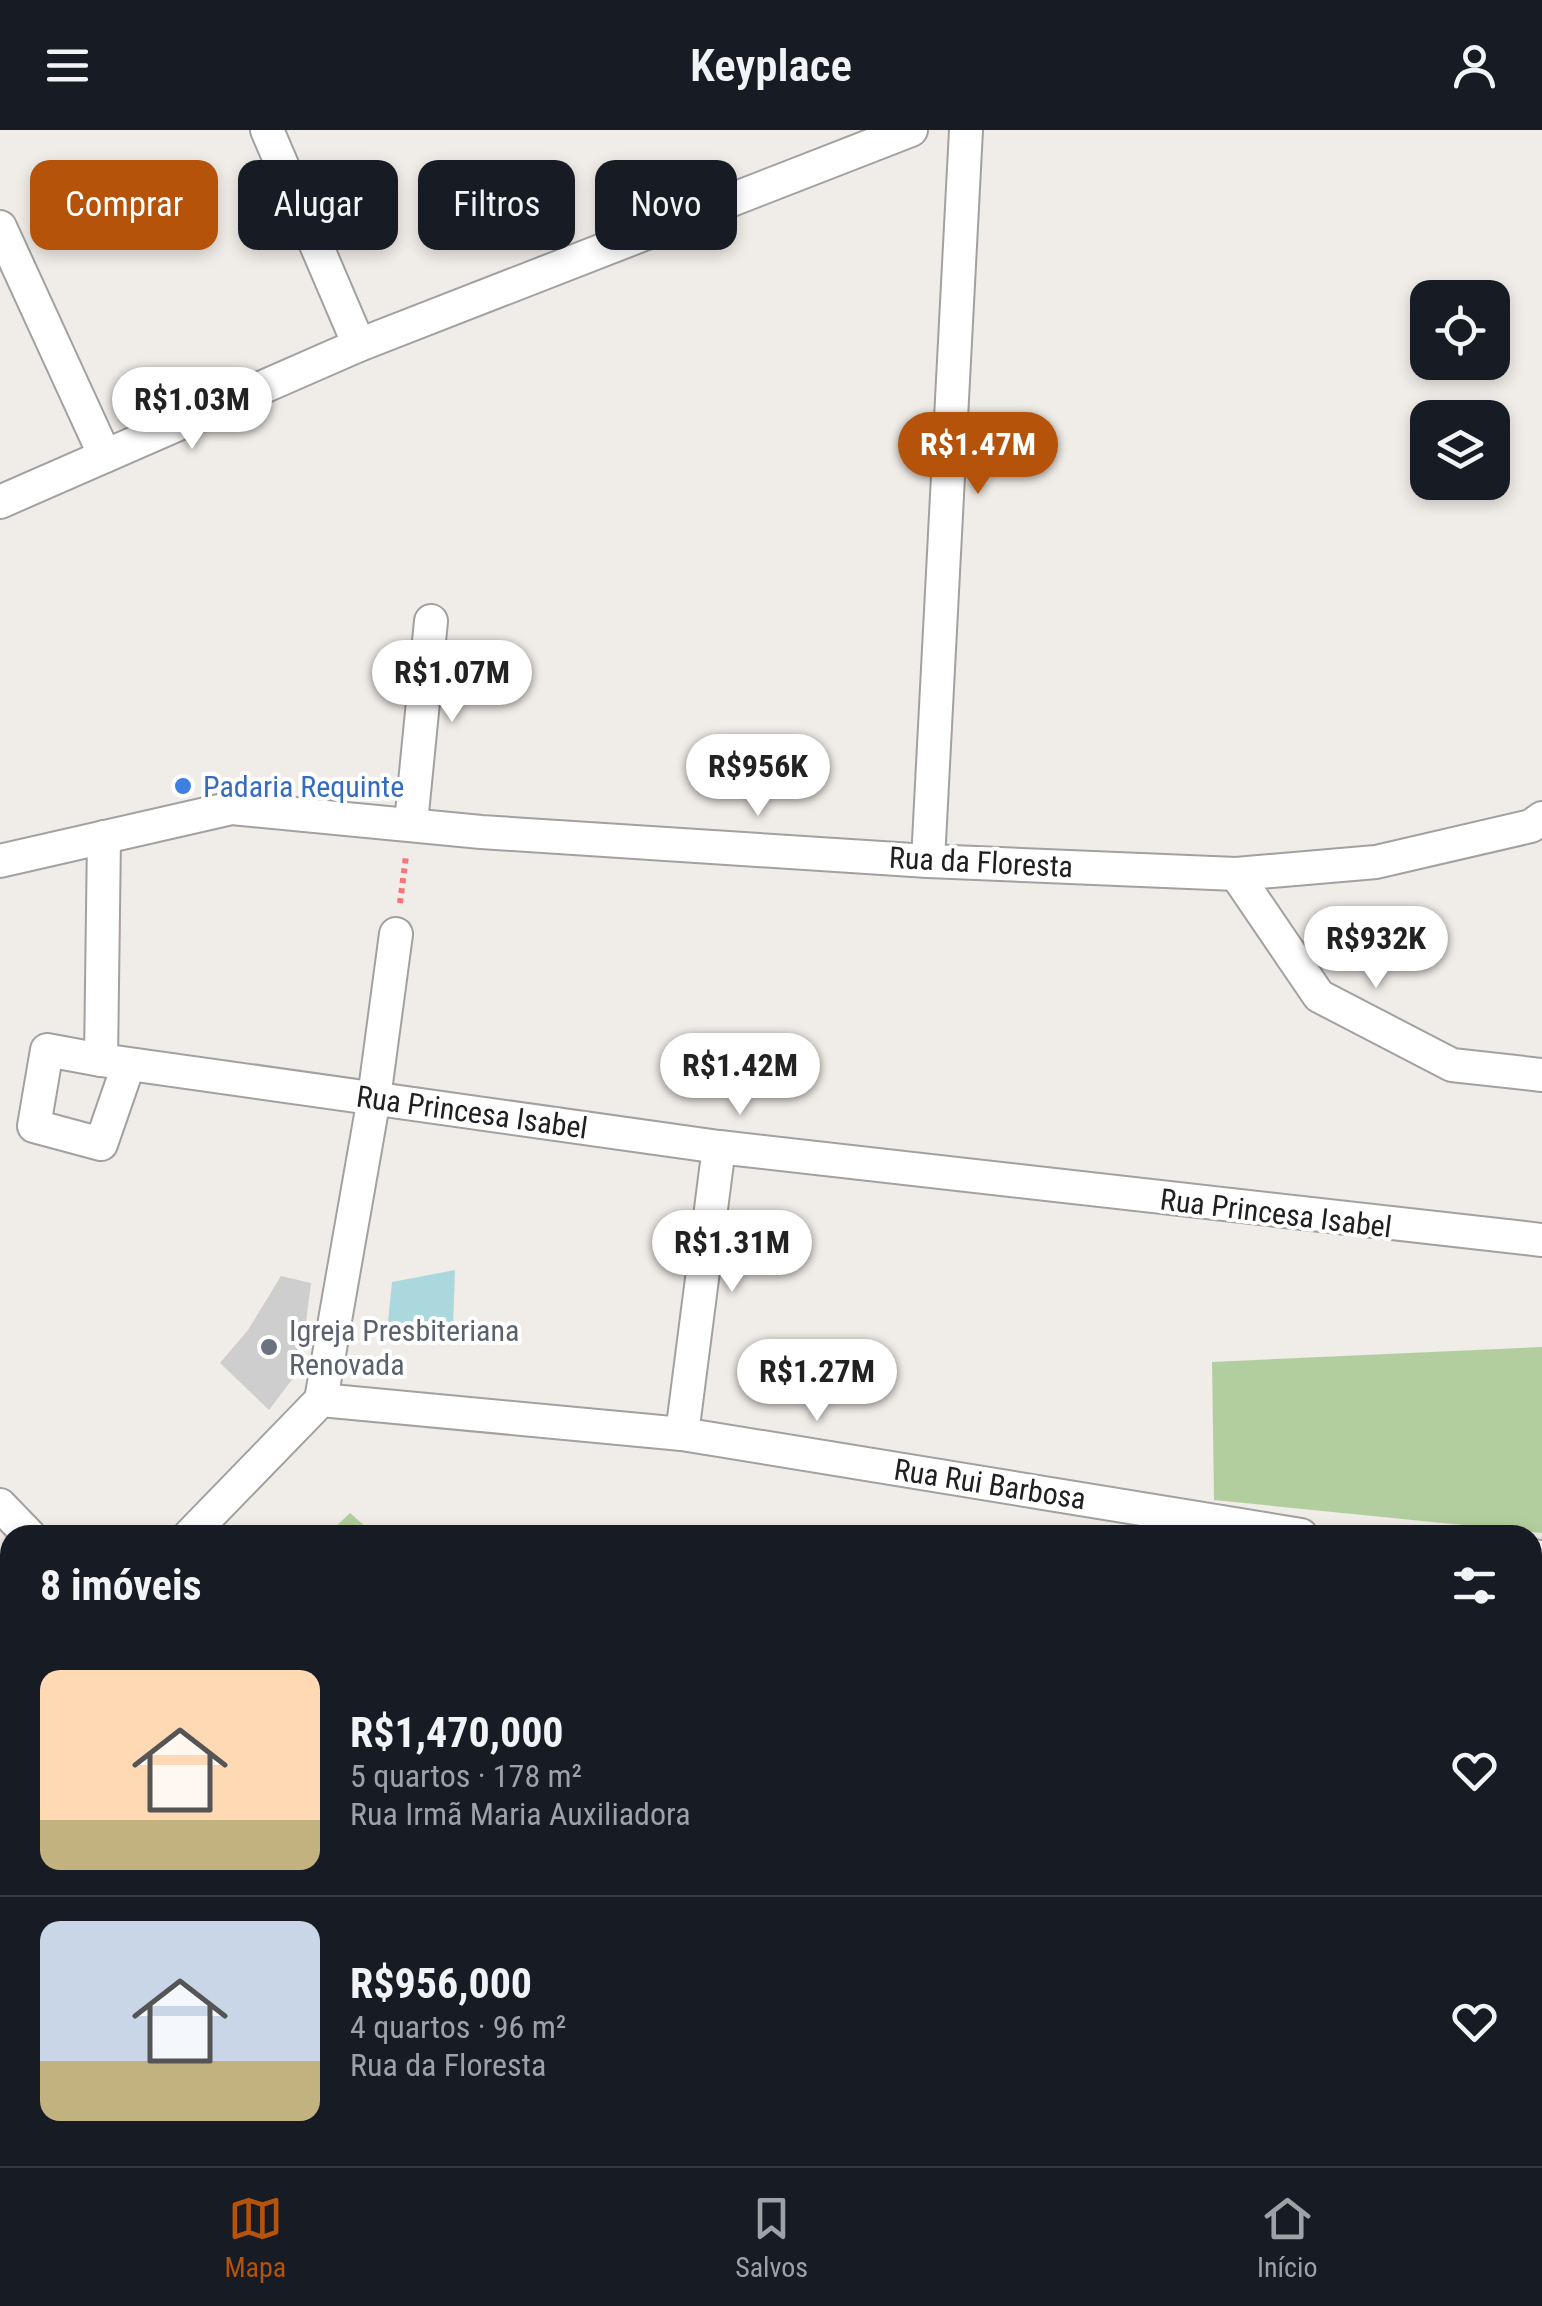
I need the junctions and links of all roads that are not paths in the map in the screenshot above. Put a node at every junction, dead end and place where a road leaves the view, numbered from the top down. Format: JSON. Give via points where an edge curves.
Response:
{"nodes":[{"id":1,"x":911,"y":130,"type":"edge"},
{"id":2,"x":966,"y":130,"type":"edge"},
{"id":3,"x":278,"y":134,"type":"edge"},
{"id":4,"x":0,"y":227,"type":"edge"},
{"id":5,"x":359,"y":345,"type":"junction"},
{"id":6,"x":105,"y":456,"type":"junction"},
{"id":7,"x":0,"y":502,"type":"edge"},
{"id":8,"x":431,"y":621,"type":"dead end"},
{"id":9,"x":1542,"y":818,"type":"edge"},
{"id":10,"x":411,"y":823,"type":"junction"},
{"id":11,"x":104,"y":837,"type":"junction"},
{"id":12,"x":0,"y":861,"type":"edge"},
{"id":13,"x":928,"y":861,"type":"junction"},
{"id":14,"x":1236,"y":874,"type":"junction"},
{"id":15,"x":396,"y":934,"type":"road end"},
{"id":16,"x":1542,"y":1076,"type":"edge"},
{"id":17,"x":374,"y":1098,"type":"junction"},
{"id":18,"x":719,"y":1148,"type":"junction"},
{"id":19,"x":1542,"y":1240,"type":"edge"},
{"id":20,"x":322,"y":1400,"type":"junction"},
{"id":21,"x":682,"y":1434,"type":"junction"},
{"id":22,"x":0,"y":1505,"type":"edge"},
{"id":23,"x":20,"y":1525,"type":"edge"},
{"id":24,"x":200,"y":1525,"type":"edge"},
{"id":25,"x":1240,"y":1525,"type":"edge"}],
"edges":[{"from":1,"to":5,"type":"street"},
{"from":2,"to":13,"type":"street"},
{"from":3,"to":5,"type":"street"},
{"from":4,"to":6,"type":"street"},
{"from":5,"to":6,"type":"street"},
{"from":6,"to":7,"type":"street"},
{"from":8,"to":10,"type":"street"},
{"from":9,"to":14,"type":"street","name":"Rua da Floresta","via":[[1376,862]]},
{"from":10,"to":11,"type":"street","name":"Rua da Floresta","via":[[232,808]]},
{"from":10,"to":13,"type":"street","name":"Rua da Floresta"},
{"from":11,"to":12,"type":"street","name":"Rua da Floresta"},
{"from":11,"to":17,"type":"street","name":"Rua Princesa Isabel","via":[[115,1063]]},
{"from":13,"to":14,"type":"street","name":"Rua da Floresta"},
{"from":14,"to":16,"type":"street","via":[[1319,996],[1452,1065]]},
{"from":15,"to":17,"type":"street"},
{"from":17,"to":18,"type":"street","name":"Rua Princesa Isabel"},
{"from":17,"to":20,"type":"street"},
{"from":18,"to":19,"type":"street","name":"Rua Princesa Isabel"},
{"from":18,"to":21,"type":"street"},
{"from":20,"to":21,"type":"street","name":"Rua Rui Barbosa"},
{"from":20,"to":24,"type":"street"},
{"from":21,"to":25,"type":"street","name":"Rua Rui Barbosa"},
{"from":22,"to":23,"type":"street"}]}
